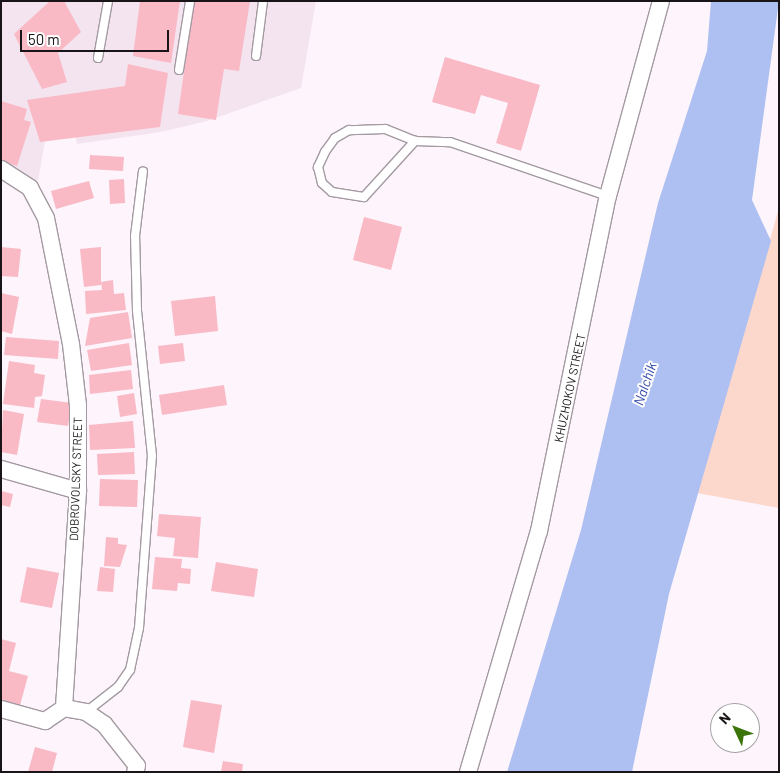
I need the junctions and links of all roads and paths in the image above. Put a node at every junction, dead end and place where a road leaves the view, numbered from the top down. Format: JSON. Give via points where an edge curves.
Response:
{"nodes":[{"id":1,"x":108,"y":1,"type":"edge"},
{"id":2,"x":190,"y":1,"type":"edge"},
{"id":3,"x":263,"y":1,"type":"edge"},
{"id":4,"x":661,"y":1,"type":"edge"},
{"id":5,"x":256,"y":56,"type":"dead end"},
{"id":6,"x":98,"y":58,"type":"dead end"},
{"id":7,"x":179,"y":70,"type":"dead end"},
{"id":8,"x":415,"y":142,"type":"junction"},
{"id":9,"x":1,"y":169,"type":"edge"},
{"id":10,"x":143,"y":171,"type":"dead end"},
{"id":11,"x":608,"y":196,"type":"junction"},
{"id":12,"x":1,"y":469,"type":"edge"},
{"id":13,"x":78,"y":491,"type":"junction"},
{"id":14,"x":64,"y":708,"type":"junction"},
{"id":15,"x":1,"y":709,"type":"edge"},
{"id":16,"x":86,"y":712,"type":"junction"},
{"id":17,"x":135,"y":772,"type":"edge"},
{"id":18,"x":468,"y":772,"type":"edge"}],
"edges":[{"from":1,"to":6,"type":"lane"},
{"from":2,"to":7,"type":"lane"},
{"from":3,"to":5,"type":"lane"},
{"from":4,"to":11,"type":"street","name":"KHUZHOKOV STREET"},
{"from":8,"to":8,"type":"lane","via":[[385,129],[350,130],[335,138],[325,152],[318,167],[322,183],[332,192],[364,197]]},
{"from":8,"to":11,"type":"lane","via":[[450,142]]},
{"from":9,"to":13,"type":"street","name":"DOBROVOLSKY STREET","via":[[20,178],[38,201],[58,267],[78,405]]},
{"from":10,"to":16,"type":"lane","via":[[135,236],[137,310],[152,456],[139,628],[130,670],[118,686]]},
{"from":11,"to":18,"type":"street","name":"KHUZHOKOV STREET","via":[[539,531]]},
{"from":12,"to":13,"type":"street"},
{"from":13,"to":14,"type":"street","name":"DOBROVOLSKY STREET"},
{"from":14,"to":15,"type":"street","via":[[45,721]]},
{"from":14,"to":16,"type":"street"},
{"from":16,"to":17,"type":"street","via":[[123,745],[137,766]]}]}
